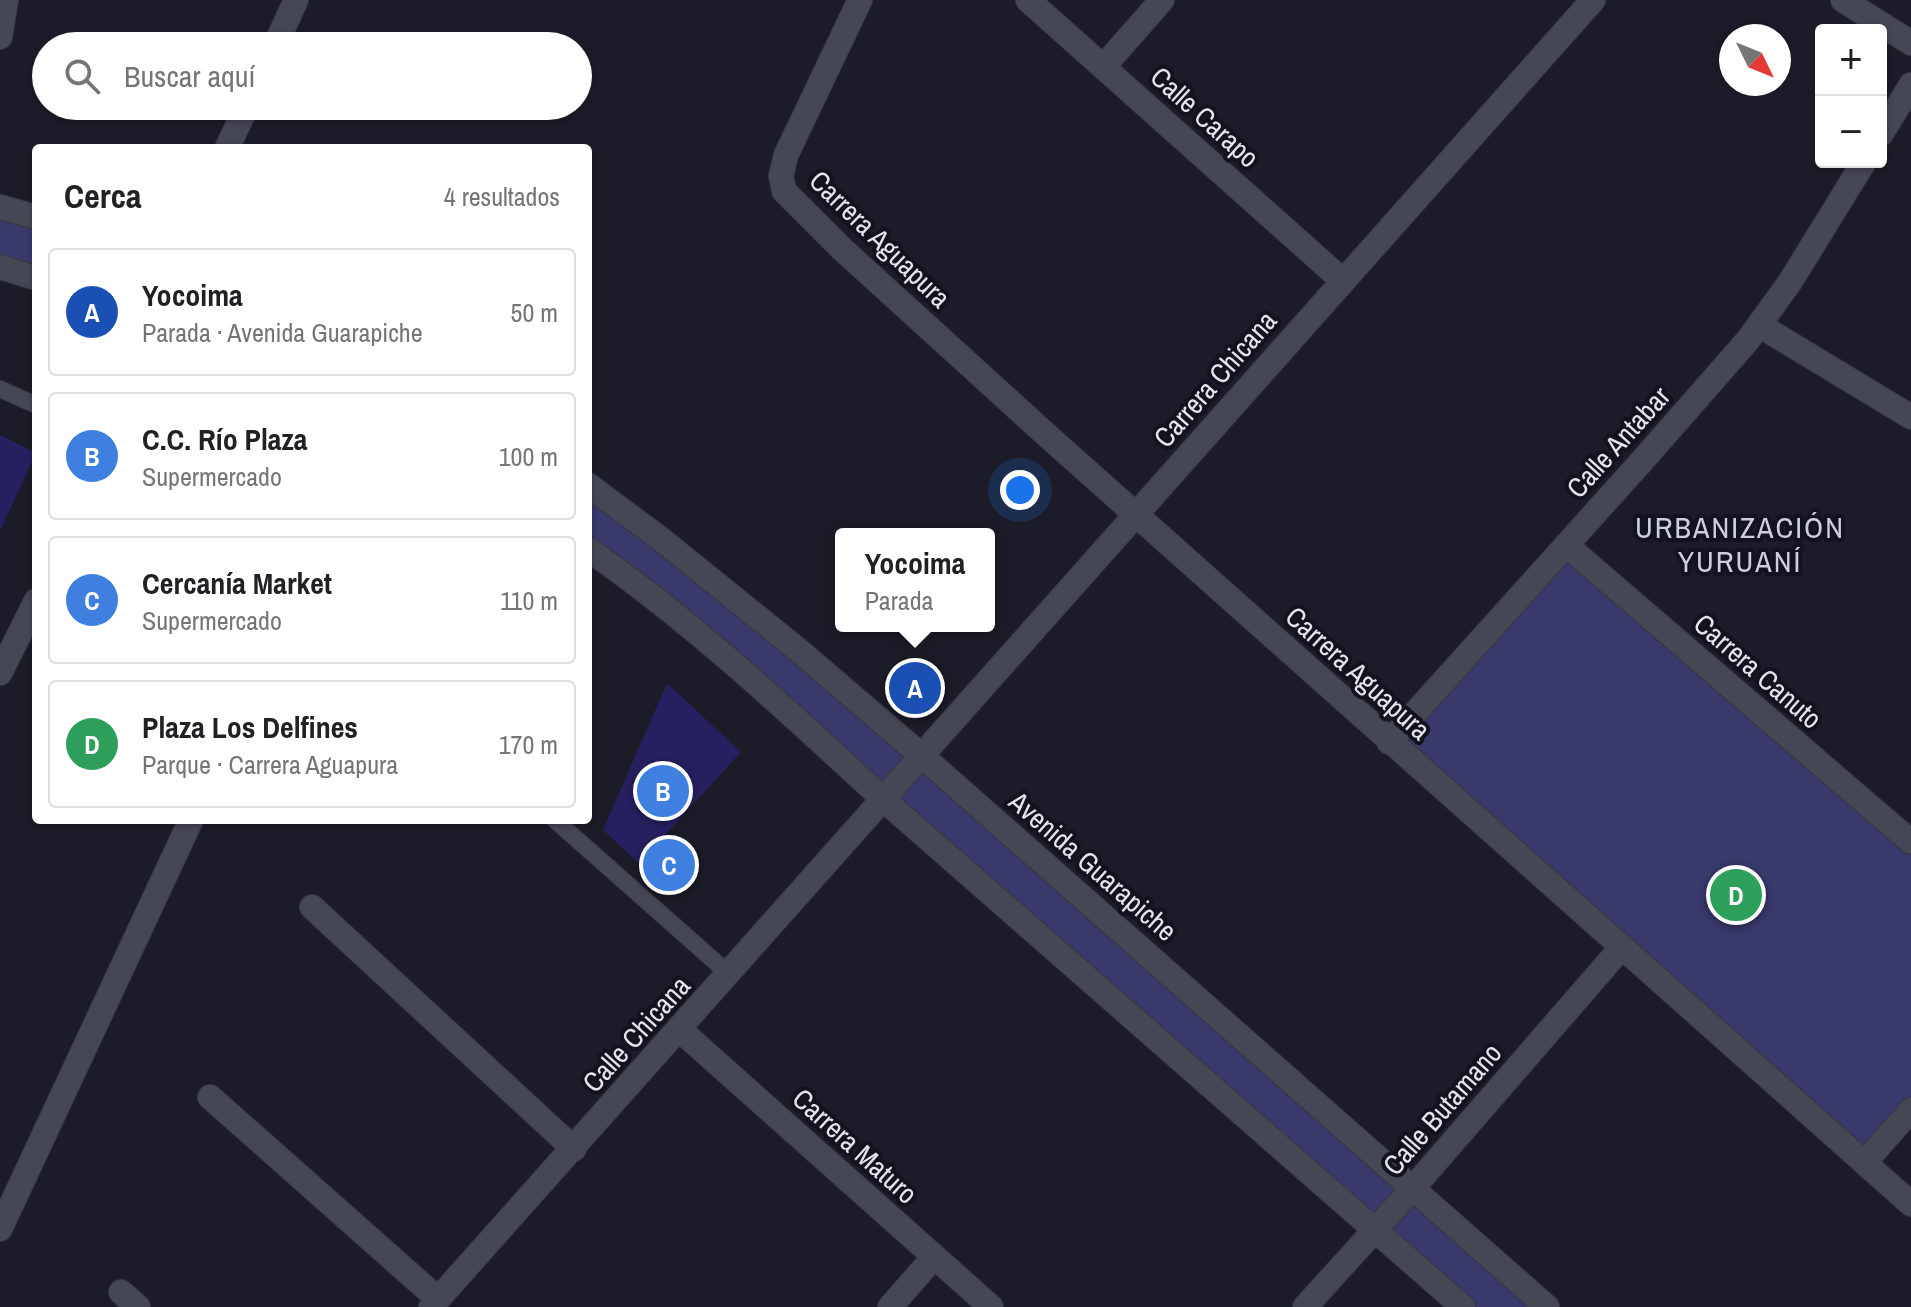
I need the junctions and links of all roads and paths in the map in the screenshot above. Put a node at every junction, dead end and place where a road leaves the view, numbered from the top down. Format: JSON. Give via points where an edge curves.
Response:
{"nodes":[{"id":1,"x":6,"y":0,"type":"edge"},
{"id":2,"x":296,"y":0,"type":"edge"},
{"id":3,"x":860,"y":0,"type":"edge"},
{"id":4,"x":1028,"y":0,"type":"edge"},
{"id":5,"x":1162,"y":0,"type":"edge"},
{"id":6,"x":1593,"y":0,"type":"edge"},
{"id":7,"x":1843,"y":0,"type":"edge"},
{"id":8,"x":281,"y":32,"type":"edge"},
{"id":9,"x":0,"y":37,"type":"edge"},
{"id":10,"x":1911,"y":43,"type":"edge"},
{"id":11,"x":1103,"y":67,"type":"junction"},
{"id":12,"x":1911,"y":85,"type":"edge"},
{"id":13,"x":240,"y":120,"type":"edge"},
{"id":14,"x":1887,"y":124,"type":"edge"},
{"id":15,"x":229,"y":144,"type":"edge"},
{"id":16,"x":1860,"y":168,"type":"edge"},
{"id":17,"x":0,"y":207,"type":"edge"},
{"id":18,"x":32,"y":216,"type":"edge"},
{"id":19,"x":0,"y":267,"type":"edge"},
{"id":20,"x":32,"y":277,"type":"edge"},
{"id":21,"x":1342,"y":280,"type":"junction"},
{"id":22,"x":1759,"y":325,"type":"junction"},
{"id":23,"x":0,"y":389,"type":"edge"},
{"id":24,"x":32,"y":403,"type":"edge"},
{"id":25,"x":1911,"y":417,"type":"edge"},
{"id":26,"x":592,"y":488,"type":"edge"},
{"id":27,"x":1135,"y":514,"type":"junction"},
{"id":28,"x":1566,"y":545,"type":"junction"},
{"id":29,"x":592,"y":552,"type":"edge"},
{"id":30,"x":32,"y":609,"type":"edge"},
{"id":31,"x":0,"y":673,"type":"edge"},
{"id":32,"x":1389,"y":742,"type":"junction"},
{"id":33,"x":922,"y":756,"type":"junction"},
{"id":34,"x":883,"y":799,"type":"junction"},
{"id":35,"x":189,"y":824,"type":"edge"},
{"id":36,"x":560,"y":824,"type":"edge"},
{"id":37,"x":1911,"y":842,"type":"edge"},
{"id":38,"x":312,"y":907,"type":"dead end"},
{"id":39,"x":1621,"y":948,"type":"junction"},
{"id":40,"x":729,"y":974,"type":"junction"},
{"id":41,"x":680,"y":1030,"type":"junction"},
{"id":42,"x":210,"y":1097,"type":"dead end"},
{"id":43,"x":1911,"y":1110,"type":"edge"},
{"id":44,"x":574,"y":1149,"type":"junction"},
{"id":45,"x":1865,"y":1162,"type":"junction"},
{"id":46,"x":1413,"y":1188,"type":"junction"},
{"id":47,"x":1911,"y":1204,"type":"edge"},
{"id":48,"x":0,"y":1229,"type":"edge"},
{"id":49,"x":1375,"y":1230,"type":"junction"},
{"id":50,"x":934,"y":1257,"type":"junction"},
{"id":51,"x":435,"y":1303,"type":"edge"},
{"id":52,"x":890,"y":1307,"type":"edge"},
{"id":53,"x":991,"y":1307,"type":"edge"},
{"id":54,"x":1305,"y":1307,"type":"edge"},
{"id":55,"x":1463,"y":1307,"type":"edge"},
{"id":56,"x":1547,"y":1307,"type":"edge"}],
"edges":[{"from":1,"to":9,"type":"street"},
{"from":2,"to":8,"type":"street"},
{"from":3,"to":27,"type":"street","name":"Carrera Aguapura","via":[[786,155],[784,191]]},
{"from":4,"to":11,"type":"street","name":"Calle Carapo"},
{"from":5,"to":11,"type":"street"},
{"from":6,"to":21,"type":"street","name":"Carrera Chicana"},
{"from":7,"to":10,"type":"street"},
{"from":11,"to":21,"type":"street","name":"Calle Carapo"},
{"from":12,"to":14,"type":"street"},
{"from":13,"to":15,"type":"street"},
{"from":16,"to":22,"type":"street","name":"Calle Antabar"},
{"from":17,"to":18,"type":"street"},
{"from":19,"to":20,"type":"street"},
{"from":21,"to":27,"type":"street","name":"Carrera Chicana"},
{"from":22,"to":25,"type":"street"},
{"from":22,"to":28,"type":"street","name":"Calle Antabar"},
{"from":23,"to":24,"type":"lane"},
{"from":26,"to":33,"type":"street","name":"Avenida Guarapiche","via":[[776,631]]},
{"from":27,"to":32,"type":"street","name":"Carrera Aguapura"},
{"from":27,"to":33,"type":"street","name":"Carrera Chicana"},
{"from":28,"to":32,"type":"street","name":"Calle Antabar"},
{"from":28,"to":37,"type":"street","name":"Carrera Canuto"},
{"from":29,"to":34,"type":"street","via":[[791,713]]},
{"from":30,"to":31,"type":"street"},
{"from":32,"to":39,"type":"street","name":"Carrera Aguapura"},
{"from":33,"to":34,"type":"street","name":"Carrera Chicana"},
{"from":33,"to":46,"type":"street","name":"Avenida Guarapiche"},
{"from":34,"to":40,"type":"street","name":"Calle Chicana"},
{"from":34,"to":49,"type":"street"},
{"from":35,"to":48,"type":"street"},
{"from":36,"to":40,"type":"lane"},
{"from":38,"to":44,"type":"street"},
{"from":39,"to":45,"type":"street","name":"Carrera Aguapura"},
{"from":39,"to":46,"type":"street","name":"Calle Butamano"},
{"from":40,"to":41,"type":"street","name":"Calle Chicana"},
{"from":41,"to":44,"type":"street","name":"Calle Chicana"},
{"from":41,"to":50,"type":"street","name":"Carrera Maturo"},
{"from":42,"to":51,"type":"street"},
{"from":43,"to":45,"type":"street"},
{"from":44,"to":51,"type":"street","name":"Calle Chicana"},
{"from":45,"to":47,"type":"street","name":"Carrera Aguapura"},
{"from":46,"to":49,"type":"street","name":"Calle Butamano"},
{"from":46,"to":56,"type":"street","name":"Avenida Guarapiche"},
{"from":49,"to":54,"type":"street","name":"Calle Butamano"},
{"from":49,"to":55,"type":"street"},
{"from":50,"to":52,"type":"street"},
{"from":50,"to":53,"type":"street","name":"Carrera Maturo"}]}
